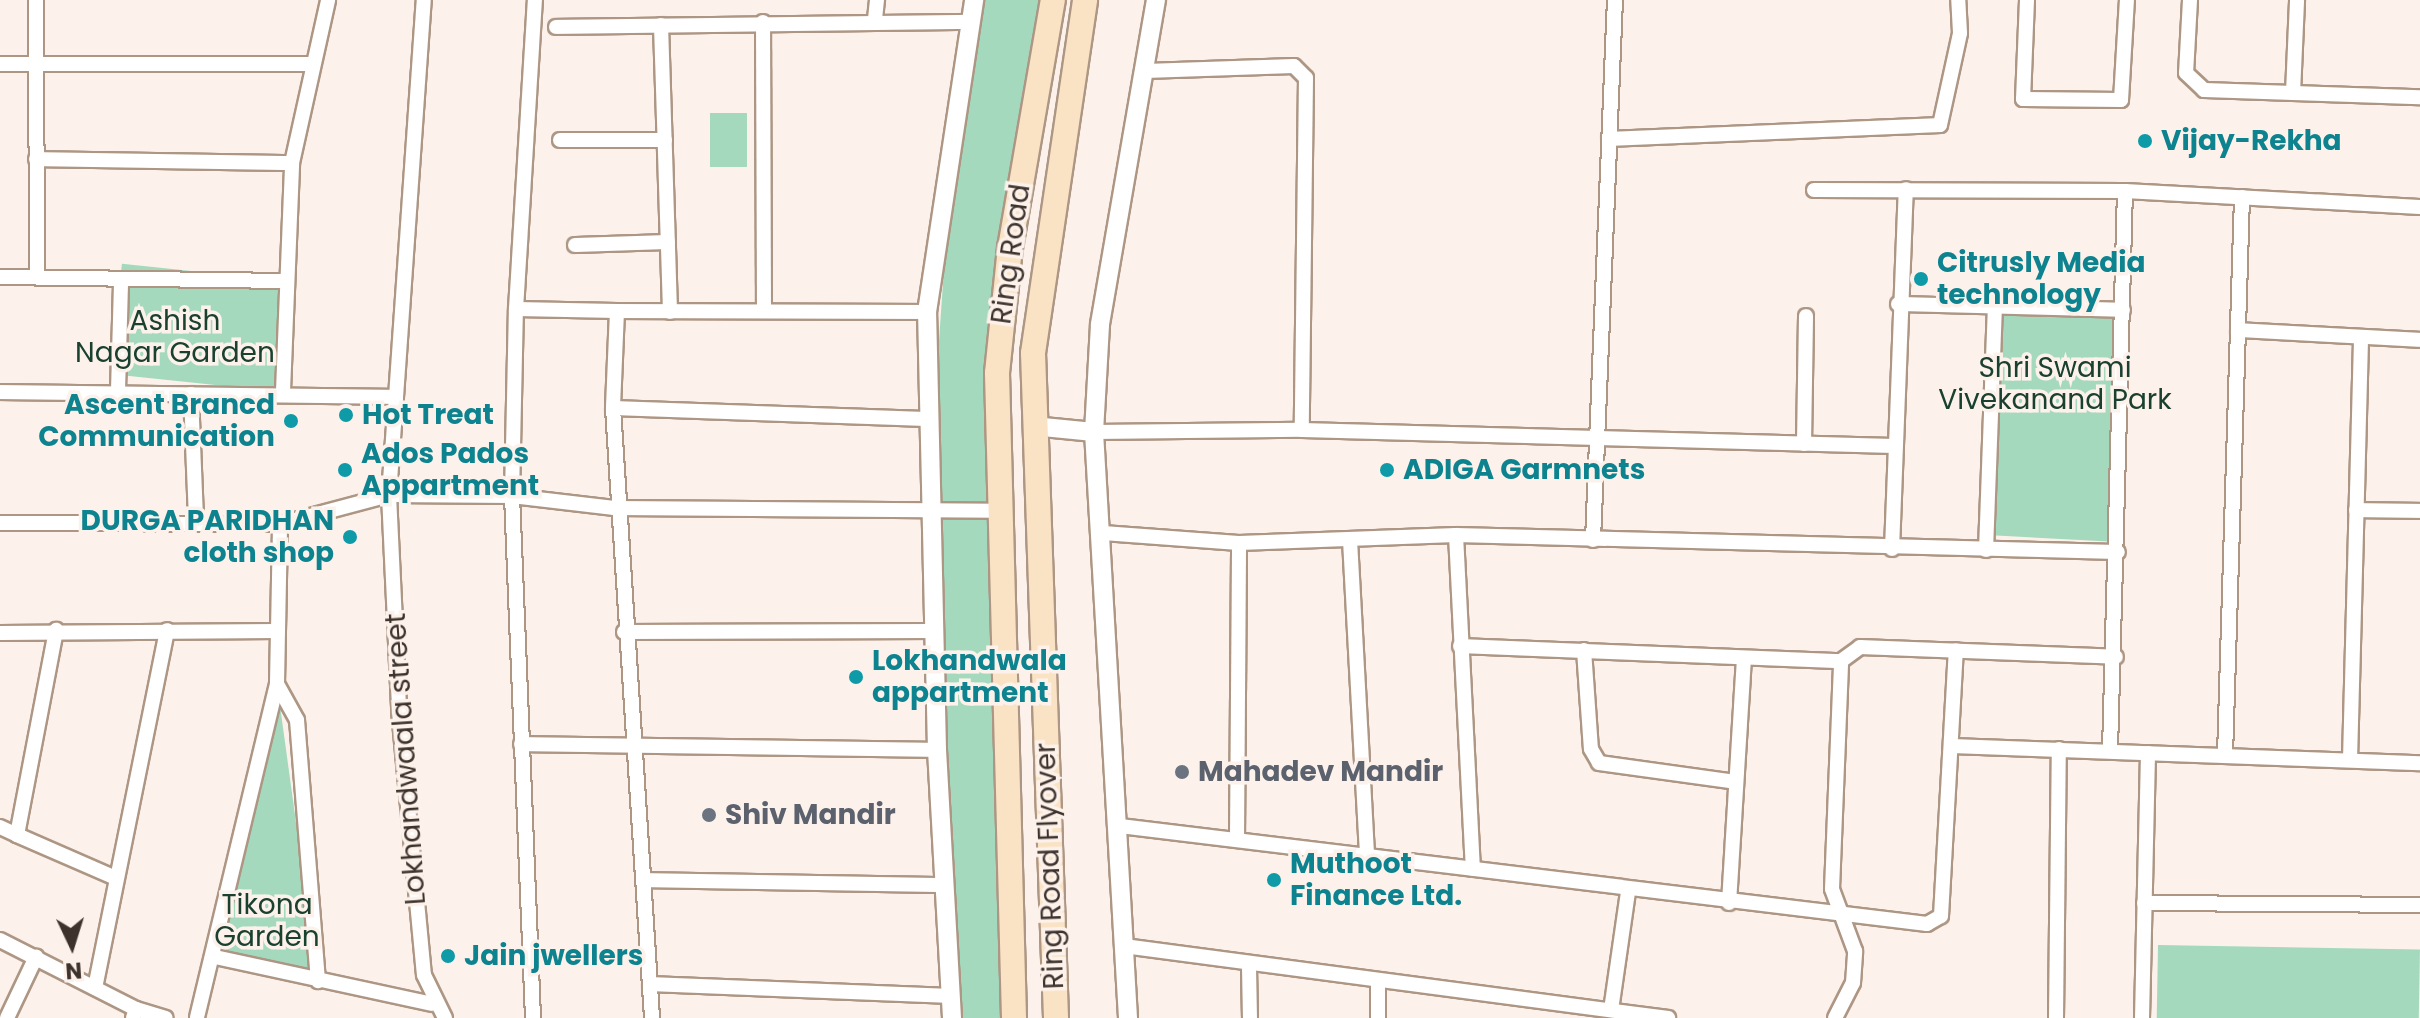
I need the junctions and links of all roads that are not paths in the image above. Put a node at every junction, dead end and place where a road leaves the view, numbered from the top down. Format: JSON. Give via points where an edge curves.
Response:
{"nodes":[{"id":1,"x":36,"y":0,"type":"edge"},
{"id":2,"x":328,"y":0,"type":"edge"},
{"id":3,"x":424,"y":0,"type":"edge"},
{"id":4,"x":535,"y":0,"type":"edge"},
{"id":5,"x":877,"y":0,"type":"edge"},
{"id":6,"x":974,"y":0,"type":"edge"},
{"id":7,"x":1053,"y":0,"type":"edge"},
{"id":8,"x":1085,"y":0,"type":"edge"},
{"id":9,"x":1156,"y":0,"type":"edge"},
{"id":10,"x":1615,"y":0,"type":"edge"},
{"id":11,"x":1958,"y":0,"type":"edge"},
{"id":12,"x":2027,"y":0,"type":"edge"},
{"id":13,"x":2127,"y":0,"type":"edge"},
{"id":14,"x":2190,"y":0,"type":"edge"},
{"id":15,"x":2297,"y":0,"type":"edge"},
{"id":16,"x":875,"y":19,"type":"junction"},
{"id":17,"x":763,"y":22,"type":"junction"},
{"id":18,"x":971,"y":22,"type":"junction"},
{"id":19,"x":661,"y":25,"type":"junction"},
{"id":20,"x":556,"y":27,"type":"dead end"},
{"id":21,"x":0,"y":64,"type":"edge"},
{"id":22,"x":311,"y":64,"type":"junction"},
{"id":23,"x":38,"y":67,"type":"junction"},
{"id":24,"x":1145,"y":71,"type":"junction"},
{"id":25,"x":2293,"y":93,"type":"junction"},
{"id":26,"x":2420,"y":97,"type":"edge"},
{"id":27,"x":1609,"y":139,"type":"junction"},
{"id":28,"x":560,"y":140,"type":"dead end"},
{"id":29,"x":665,"y":140,"type":"junction"},
{"id":30,"x":36,"y":159,"type":"junction"},
{"id":31,"x":292,"y":163,"type":"junction"},
{"id":32,"x":1906,"y":189,"type":"junction"},
{"id":33,"x":1814,"y":190,"type":"dead end"},
{"id":34,"x":2125,"y":191,"type":"junction"},
{"id":35,"x":2242,"y":197,"type":"junction"},
{"id":36,"x":2420,"y":205,"type":"edge"},
{"id":37,"x":668,"y":242,"type":"junction"},
{"id":38,"x":575,"y":245,"type":"dead end"},
{"id":39,"x":0,"y":277,"type":"edge"},
{"id":40,"x":37,"y":277,"type":"junction"},
{"id":41,"x":287,"y":281,"type":"junction"},
{"id":42,"x":121,"y":284,"type":"junction"},
{"id":43,"x":1898,"y":304,"type":"junction"},
{"id":44,"x":1995,"y":307,"type":"junction"},
{"id":45,"x":516,"y":309,"type":"junction"},
{"id":46,"x":764,"y":310,"type":"junction"},
{"id":47,"x":2123,"y":310,"type":"junction"},
{"id":48,"x":617,"y":311,"type":"junction"},
{"id":49,"x":670,"y":312,"type":"junction"},
{"id":50,"x":927,"y":312,"type":"junction"},
{"id":51,"x":1806,"y":316,"type":"dead end"},
{"id":52,"x":2238,"y":330,"type":"junction"},
{"id":53,"x":2361,"y":337,"type":"junction"},
{"id":54,"x":2420,"y":340,"type":"edge"},
{"id":55,"x":118,"y":391,"type":"junction"},
{"id":56,"x":283,"y":391,"type":"junction"},
{"id":57,"x":0,"y":392,"type":"edge"},
{"id":58,"x":191,"y":394,"type":"junction"},
{"id":59,"x":396,"y":397,"type":"junction"},
{"id":60,"x":613,"y":408,"type":"junction"},
{"id":61,"x":926,"y":419,"type":"junction"},
{"id":62,"x":1033,"y":426,"type":"junction"},
{"id":63,"x":1302,"y":430,"type":"junction"},
{"id":64,"x":1094,"y":432,"type":"junction"},
{"id":65,"x":1596,"y":440,"type":"junction"},
{"id":66,"x":1804,"y":444,"type":"junction"},
{"id":67,"x":1894,"y":446,"type":"junction"},
{"id":68,"x":389,"y":495,"type":"junction"},
{"id":69,"x":512,"y":496,"type":"junction"},
{"id":70,"x":614,"y":508,"type":"junction"},
{"id":71,"x":2356,"y":510,"type":"junction"},
{"id":72,"x":997,"y":511,"type":"junction"},
{"id":73,"x":2420,"y":511,"type":"edge"},
{"id":74,"x":930,"y":515,"type":"junction"},
{"id":75,"x":196,"y":518,"type":"junction"},
{"id":76,"x":0,"y":523,"type":"edge"},
{"id":77,"x":280,"y":524,"type":"junction"},
{"id":78,"x":1103,"y":533,"type":"junction"},
{"id":79,"x":1456,"y":535,"type":"junction"},
{"id":80,"x":1350,"y":540,"type":"junction"},
{"id":81,"x":1593,"y":540,"type":"junction"},
{"id":82,"x":1239,"y":543,"type":"junction"},
{"id":83,"x":1892,"y":549,"type":"junction"},
{"id":84,"x":1986,"y":550,"type":"junction"},
{"id":85,"x":2118,"y":552,"type":"junction"},
{"id":86,"x":56,"y":630,"type":"junction"},
{"id":87,"x":167,"y":630,"type":"junction"},
{"id":88,"x":278,"y":631,"type":"junction"},
{"id":89,"x":934,"y":631,"type":"junction"},
{"id":90,"x":624,"y":632,"type":"junction"},
{"id":91,"x":0,"y":633,"type":"edge"},
{"id":92,"x":1460,"y":646,"type":"junction"},
{"id":93,"x":1584,"y":650,"type":"junction"},
{"id":94,"x":1956,"y":650,"type":"junction"},
{"id":95,"x":2116,"y":657,"type":"junction"},
{"id":96,"x":1744,"y":658,"type":"junction"},
{"id":97,"x":1841,"y":661,"type":"junction"},
{"id":98,"x":277,"y":684,"type":"junction"},
{"id":99,"x":632,"y":742,"type":"junction"},
{"id":100,"x":521,"y":744,"type":"junction"},
{"id":101,"x":1952,"y":746,"type":"junction"},
{"id":102,"x":2059,"y":749,"type":"junction"},
{"id":103,"x":937,"y":750,"type":"junction"},
{"id":104,"x":2110,"y":751,"type":"junction"},
{"id":105,"x":2148,"y":753,"type":"junction"},
{"id":106,"x":2225,"y":756,"type":"junction"},
{"id":107,"x":2350,"y":760,"type":"junction"},
{"id":108,"x":2420,"y":763,"type":"edge"},
{"id":109,"x":1736,"y":782,"type":"junction"},
{"id":110,"x":1120,"y":826,"type":"junction"},
{"id":111,"x":0,"y":827,"type":"edge"},
{"id":112,"x":17,"y":835,"type":"junction"},
{"id":113,"x":1237,"y":839,"type":"junction"},
{"id":114,"x":1367,"y":855,"type":"junction"},
{"id":115,"x":1473,"y":869,"type":"junction"},
{"id":116,"x":116,"y":878,"type":"junction"},
{"id":117,"x":645,"y":880,"type":"junction"},
{"id":118,"x":945,"y":885,"type":"junction"},
{"id":119,"x":1628,"y":892,"type":"junction"},
{"id":120,"x":1729,"y":903,"type":"junction"},
{"id":121,"x":2144,"y":903,"type":"junction"},
{"id":122,"x":2420,"y":905,"type":"edge"},
{"id":123,"x":1843,"y":919,"type":"junction"},
{"id":124,"x":0,"y":940,"type":"edge"},
{"id":125,"x":1124,"y":946,"type":"junction"},
{"id":126,"x":36,"y":957,"type":"junction"},
{"id":127,"x":215,"y":957,"type":"junction"},
{"id":128,"x":1249,"y":967,"type":"junction"},
{"id":129,"x":318,"y":981,"type":"junction"},
{"id":130,"x":650,"y":984,"type":"junction"},
{"id":131,"x":1378,"y":984,"type":"junction"},
{"id":132,"x":95,"y":988,"type":"junction"},
{"id":133,"x":951,"y":996,"type":"junction"},
{"id":134,"x":432,"y":1004,"type":"junction"},
{"id":135,"x":1611,"y":1010,"type":"junction"},
{"id":136,"x":134,"y":1014,"type":"edge"},
{"id":137,"x":7,"y":1018,"type":"edge"},
{"id":138,"x":166,"y":1018,"type":"edge"},
{"id":139,"x":197,"y":1018,"type":"edge"},
{"id":140,"x":445,"y":1018,"type":"edge"},
{"id":141,"x":533,"y":1018,"type":"edge"},
{"id":142,"x":652,"y":1018,"type":"edge"},
{"id":143,"x":952,"y":1018,"type":"edge"},
{"id":144,"x":1014,"y":1018,"type":"edge"},
{"id":145,"x":1056,"y":1018,"type":"edge"},
{"id":146,"x":1128,"y":1018,"type":"edge"},
{"id":147,"x":1250,"y":1018,"type":"edge"},
{"id":148,"x":1378,"y":1018,"type":"edge"},
{"id":149,"x":1668,"y":1018,"type":"edge"},
{"id":150,"x":1835,"y":1018,"type":"edge"},
{"id":151,"x":2056,"y":1018,"type":"edge"},
{"id":152,"x":2142,"y":1018,"type":"edge"}],
"edges":[{"from":1,"to":23,"type":"street"},
{"from":2,"to":22,"type":"street"},
{"from":3,"to":59,"type":"street","name":"Lokhandwaala street"},
{"from":4,"to":45,"type":"street"},
{"from":5,"to":16,"type":"street"},
{"from":6,"to":18,"type":"street"},
{"from":7,"to":72,"type":"main road","name":"Ring Road","via":[[998,346]]},
{"from":8,"to":62,"type":"main road","name":"Ring Road","via":[[1035,309]]},
{"from":9,"to":24,"type":"street"},
{"from":10,"to":27,"type":"street"},
{"from":11,"to":27,"type":"street","via":[[1960,33],[1940,125]]},
{"from":12,"to":13,"type":"street","via":[[2023,99],[2121,100]]},
{"from":14,"to":25,"type":"street","via":[[2191,83],[2204,90]]},
{"from":15,"to":25,"type":"street"},
{"from":16,"to":17,"type":"street"},
{"from":16,"to":18,"type":"street"},
{"from":17,"to":19,"type":"street"},
{"from":17,"to":46,"type":"street"},
{"from":18,"to":50,"type":"street"},
{"from":19,"to":20,"type":"street"},
{"from":19,"to":29,"type":"street"},
{"from":21,"to":23,"type":"street"},
{"from":22,"to":23,"type":"street"},
{"from":22,"to":31,"type":"street"},
{"from":23,"to":30,"type":"street"},
{"from":24,"to":63,"type":"street","via":[[1294,66],[1306,78]]},
{"from":24,"to":64,"type":"street","via":[[1100,324]]},
{"from":25,"to":26,"type":"street"},
{"from":27,"to":65,"type":"street"},
{"from":28,"to":29,"type":"street"},
{"from":29,"to":37,"type":"street"},
{"from":30,"to":31,"type":"street"},
{"from":30,"to":40,"type":"street"},
{"from":31,"to":41,"type":"street"},
{"from":32,"to":33,"type":"street"},
{"from":32,"to":34,"type":"street"},
{"from":32,"to":43,"type":"street"},
{"from":34,"to":35,"type":"street"},
{"from":34,"to":47,"type":"street"},
{"from":35,"to":36,"type":"street"},
{"from":35,"to":52,"type":"street"},
{"from":37,"to":38,"type":"street"},
{"from":37,"to":49,"type":"street"},
{"from":39,"to":40,"type":"street"},
{"from":40,"to":42,"type":"street"},
{"from":41,"to":42,"type":"street"},
{"from":41,"to":56,"type":"street"},
{"from":42,"to":55,"type":"street"},
{"from":43,"to":44,"type":"street"},
{"from":43,"to":67,"type":"street"},
{"from":44,"to":47,"type":"street"},
{"from":44,"to":84,"type":"street"},
{"from":45,"to":48,"type":"street"},
{"from":45,"to":69,"type":"street"},
{"from":46,"to":49,"type":"street"},
{"from":46,"to":50,"type":"street"},
{"from":47,"to":85,"type":"street"},
{"from":48,"to":49,"type":"street"},
{"from":48,"to":60,"type":"street"},
{"from":50,"to":61,"type":"street"},
{"from":51,"to":66,"type":"street"},
{"from":52,"to":53,"type":"street"},
{"from":52,"to":106,"type":"street"},
{"from":53,"to":54,"type":"street"},
{"from":53,"to":71,"type":"street"},
{"from":55,"to":57,"type":"street"},
{"from":55,"to":58,"type":"street"},
{"from":56,"to":58,"type":"street"},
{"from":56,"to":59,"type":"street"},
{"from":58,"to":75,"type":"street"},
{"from":59,"to":68,"type":"street","name":"Lokhandwaala street"},
{"from":60,"to":61,"type":"street"},
{"from":60,"to":70,"type":"street"},
{"from":61,"to":74,"type":"street"},
{"from":62,"to":64,"type":"street"},
{"from":62,"to":145,"type":"main road","name":"Ring Road Flyover"},
{"from":63,"to":64,"type":"street"},
{"from":63,"to":65,"type":"street"},
{"from":64,"to":78,"type":"street"},
{"from":65,"to":66,"type":"street"},
{"from":65,"to":81,"type":"street"},
{"from":66,"to":67,"type":"street"},
{"from":67,"to":83,"type":"street"},
{"from":68,"to":69,"type":"street"},
{"from":68,"to":77,"type":"street"},
{"from":68,"to":134,"type":"street","name":"Lokhandwaala street","via":[[415,902]]},
{"from":69,"to":70,"type":"street"},
{"from":69,"to":100,"type":"street"},
{"from":70,"to":74,"type":"street"},
{"from":70,"to":90,"type":"street"},
{"from":71,"to":73,"type":"street"},
{"from":71,"to":107,"type":"street"},
{"from":72,"to":74,"type":"street"},
{"from":72,"to":144,"type":"main road","name":"Ring Road Flyover"},
{"from":74,"to":89,"type":"street"},
{"from":75,"to":76,"type":"street"},
{"from":75,"to":77,"type":"street"},
{"from":77,"to":88,"type":"street"},
{"from":78,"to":82,"type":"street"},
{"from":78,"to":110,"type":"street"},
{"from":79,"to":80,"type":"street"},
{"from":79,"to":81,"type":"street"},
{"from":79,"to":92,"type":"street"},
{"from":80,"to":82,"type":"street"},
{"from":80,"to":114,"type":"street"},
{"from":81,"to":83,"type":"street"},
{"from":82,"to":113,"type":"street"},
{"from":83,"to":84,"type":"street"},
{"from":84,"to":85,"type":"street"},
{"from":85,"to":95,"type":"street"},
{"from":86,"to":87,"type":"street"},
{"from":86,"to":91,"type":"street"},
{"from":86,"to":112,"type":"street"},
{"from":87,"to":88,"type":"street"},
{"from":87,"to":116,"type":"street"},
{"from":88,"to":98,"type":"street"},
{"from":89,"to":90,"type":"street"},
{"from":89,"to":103,"type":"street"},
{"from":90,"to":99,"type":"street"},
{"from":92,"to":93,"type":"street"},
{"from":92,"to":115,"type":"street"},
{"from":93,"to":96,"type":"street"},
{"from":93,"to":109,"type":"street","via":[[1591,749],[1599,763]]},
{"from":94,"to":95,"type":"street"},
{"from":94,"to":97,"type":"street","via":[[1860,647]]},
{"from":94,"to":101,"type":"street"},
{"from":95,"to":104,"type":"street"},
{"from":96,"to":97,"type":"street"},
{"from":96,"to":109,"type":"street"},
{"from":97,"to":123,"type":"street","via":[[1832,889]]},
{"from":98,"to":127,"type":"street"},
{"from":98,"to":129,"type":"street","via":[[297,720]]},
{"from":99,"to":100,"type":"street"},
{"from":99,"to":103,"type":"street"},
{"from":99,"to":117,"type":"street"},
{"from":100,"to":141,"type":"street"},
{"from":101,"to":102,"type":"street"},
{"from":101,"to":123,"type":"street","via":[[1941,916],[1927,924]]},
{"from":102,"to":104,"type":"street"},
{"from":102,"to":151,"type":"street"},
{"from":103,"to":118,"type":"street"},
{"from":104,"to":105,"type":"street"},
{"from":105,"to":106,"type":"street"},
{"from":105,"to":121,"type":"street"},
{"from":106,"to":107,"type":"street"},
{"from":107,"to":108,"type":"street"},
{"from":109,"to":120,"type":"street"},
{"from":110,"to":113,"type":"street"},
{"from":110,"to":125,"type":"street"},
{"from":111,"to":112,"type":"street"},
{"from":112,"to":116,"type":"street"},
{"from":113,"to":114,"type":"street"},
{"from":114,"to":115,"type":"street"},
{"from":115,"to":119,"type":"street"},
{"from":116,"to":132,"type":"street"},
{"from":117,"to":118,"type":"street"},
{"from":117,"to":130,"type":"street"},
{"from":118,"to":133,"type":"street"},
{"from":119,"to":120,"type":"street"},
{"from":119,"to":135,"type":"street"},
{"from":120,"to":123,"type":"street"},
{"from":121,"to":122,"type":"street"},
{"from":121,"to":152,"type":"street"},
{"from":123,"to":150,"type":"street","via":[[1855,951],[1853,983]]},
{"from":124,"to":126,"type":"street"},
{"from":125,"to":128,"type":"street"},
{"from":125,"to":146,"type":"street"},
{"from":126,"to":132,"type":"street"},
{"from":126,"to":137,"type":"street"},
{"from":127,"to":129,"type":"street"},
{"from":127,"to":139,"type":"street"},
{"from":128,"to":131,"type":"street"},
{"from":128,"to":147,"type":"street"},
{"from":129,"to":134,"type":"street"},
{"from":130,"to":133,"type":"street"},
{"from":130,"to":142,"type":"street"},
{"from":131,"to":135,"type":"street"},
{"from":131,"to":148,"type":"street"},
{"from":132,"to":136,"type":"street"},
{"from":133,"to":143,"type":"street"},
{"from":134,"to":140,"type":"street"},
{"from":135,"to":149,"type":"street"},
{"from":136,"to":138,"type":"street"}]}
